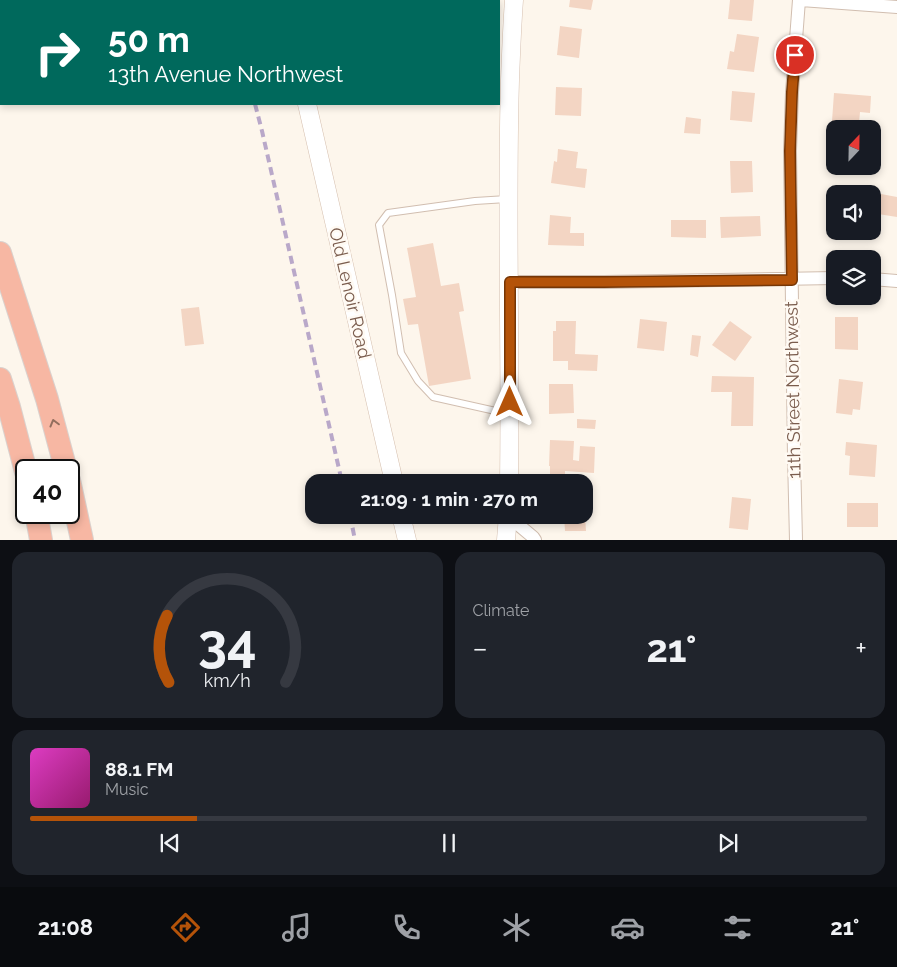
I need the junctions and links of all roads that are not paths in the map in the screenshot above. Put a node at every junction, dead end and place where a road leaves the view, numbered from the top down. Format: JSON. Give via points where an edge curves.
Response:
{"nodes":[{"id":1,"x":514,"y":0,"type":"edge"},
{"id":2,"x":800,"y":0,"type":"edge"},
{"id":3,"x":897,"y":7,"type":"edge"},
{"id":4,"x":307,"y":105,"type":"edge"},
{"id":5,"x":508,"y":199,"type":"junction"},
{"id":6,"x":0,"y":253,"type":"edge"},
{"id":7,"x":826,"y":278,"type":"edge"},
{"id":8,"x":792,"y":280,"type":"junction"},
{"id":9,"x":881,"y":280,"type":"edge"},
{"id":10,"x":897,"y":281,"type":"edge"},
{"id":11,"x":510,"y":282,"type":"junction"},
{"id":12,"x":0,"y":379,"type":"edge"},
{"id":13,"x":510,"y":414,"type":"junction"},
{"id":14,"x":23,"y":459,"type":"edge"},
{"id":15,"x":63,"y":459,"type":"edge"},
{"id":16,"x":392,"y":474,"type":"edge"},
{"id":17,"x":509,"y":474,"type":"edge"},
{"id":18,"x":39,"y":524,"type":"edge"},
{"id":19,"x":79,"y":524,"type":"edge"},
{"id":20,"x":403,"y":524,"type":"edge"},
{"id":21,"x":507,"y":524,"type":"edge"},
{"id":22,"x":519,"y":524,"type":"edge"},
{"id":23,"x":42,"y":540,"type":"edge"},
{"id":24,"x":82,"y":540,"type":"edge"},
{"id":25,"x":407,"y":540,"type":"edge"},
{"id":26,"x":506,"y":540,"type":"edge"},
{"id":27,"x":535,"y":540,"type":"edge"},
{"id":28,"x":796,"y":540,"type":"edge"}],
"edges":[{"from":1,"to":5,"type":"street"},
{"from":2,"to":3,"type":"street"},
{"from":2,"to":8,"type":"street","name":"11th Street Northwest","via":[[790,151]]},
{"from":4,"to":16,"type":"street","name":"Old Lenoir Road"},
{"from":5,"to":11,"type":"street"},
{"from":5,"to":13,"type":"lane","via":[[388,213],[379,225],[401,353],[418,381],[433,398]]},
{"from":15,"to":6,"type":"highway","one_way":true},
{"from":7,"to":8,"type":"street"},
{"from":8,"to":11,"type":"street"},
{"from":8,"to":28,"type":"street","name":"11th Street Northwest"},
{"from":9,"to":10,"type":"street"},
{"from":11,"to":13,"type":"street"},
{"from":12,"to":14,"type":"highway"},
{"from":13,"to":17,"type":"street"},
{"from":18,"to":23,"type":"highway"},
{"from":19,"to":24,"type":"highway"},
{"from":20,"to":25,"type":"street"},
{"from":21,"to":26,"type":"street"},
{"from":22,"to":27,"type":"street"}]}
